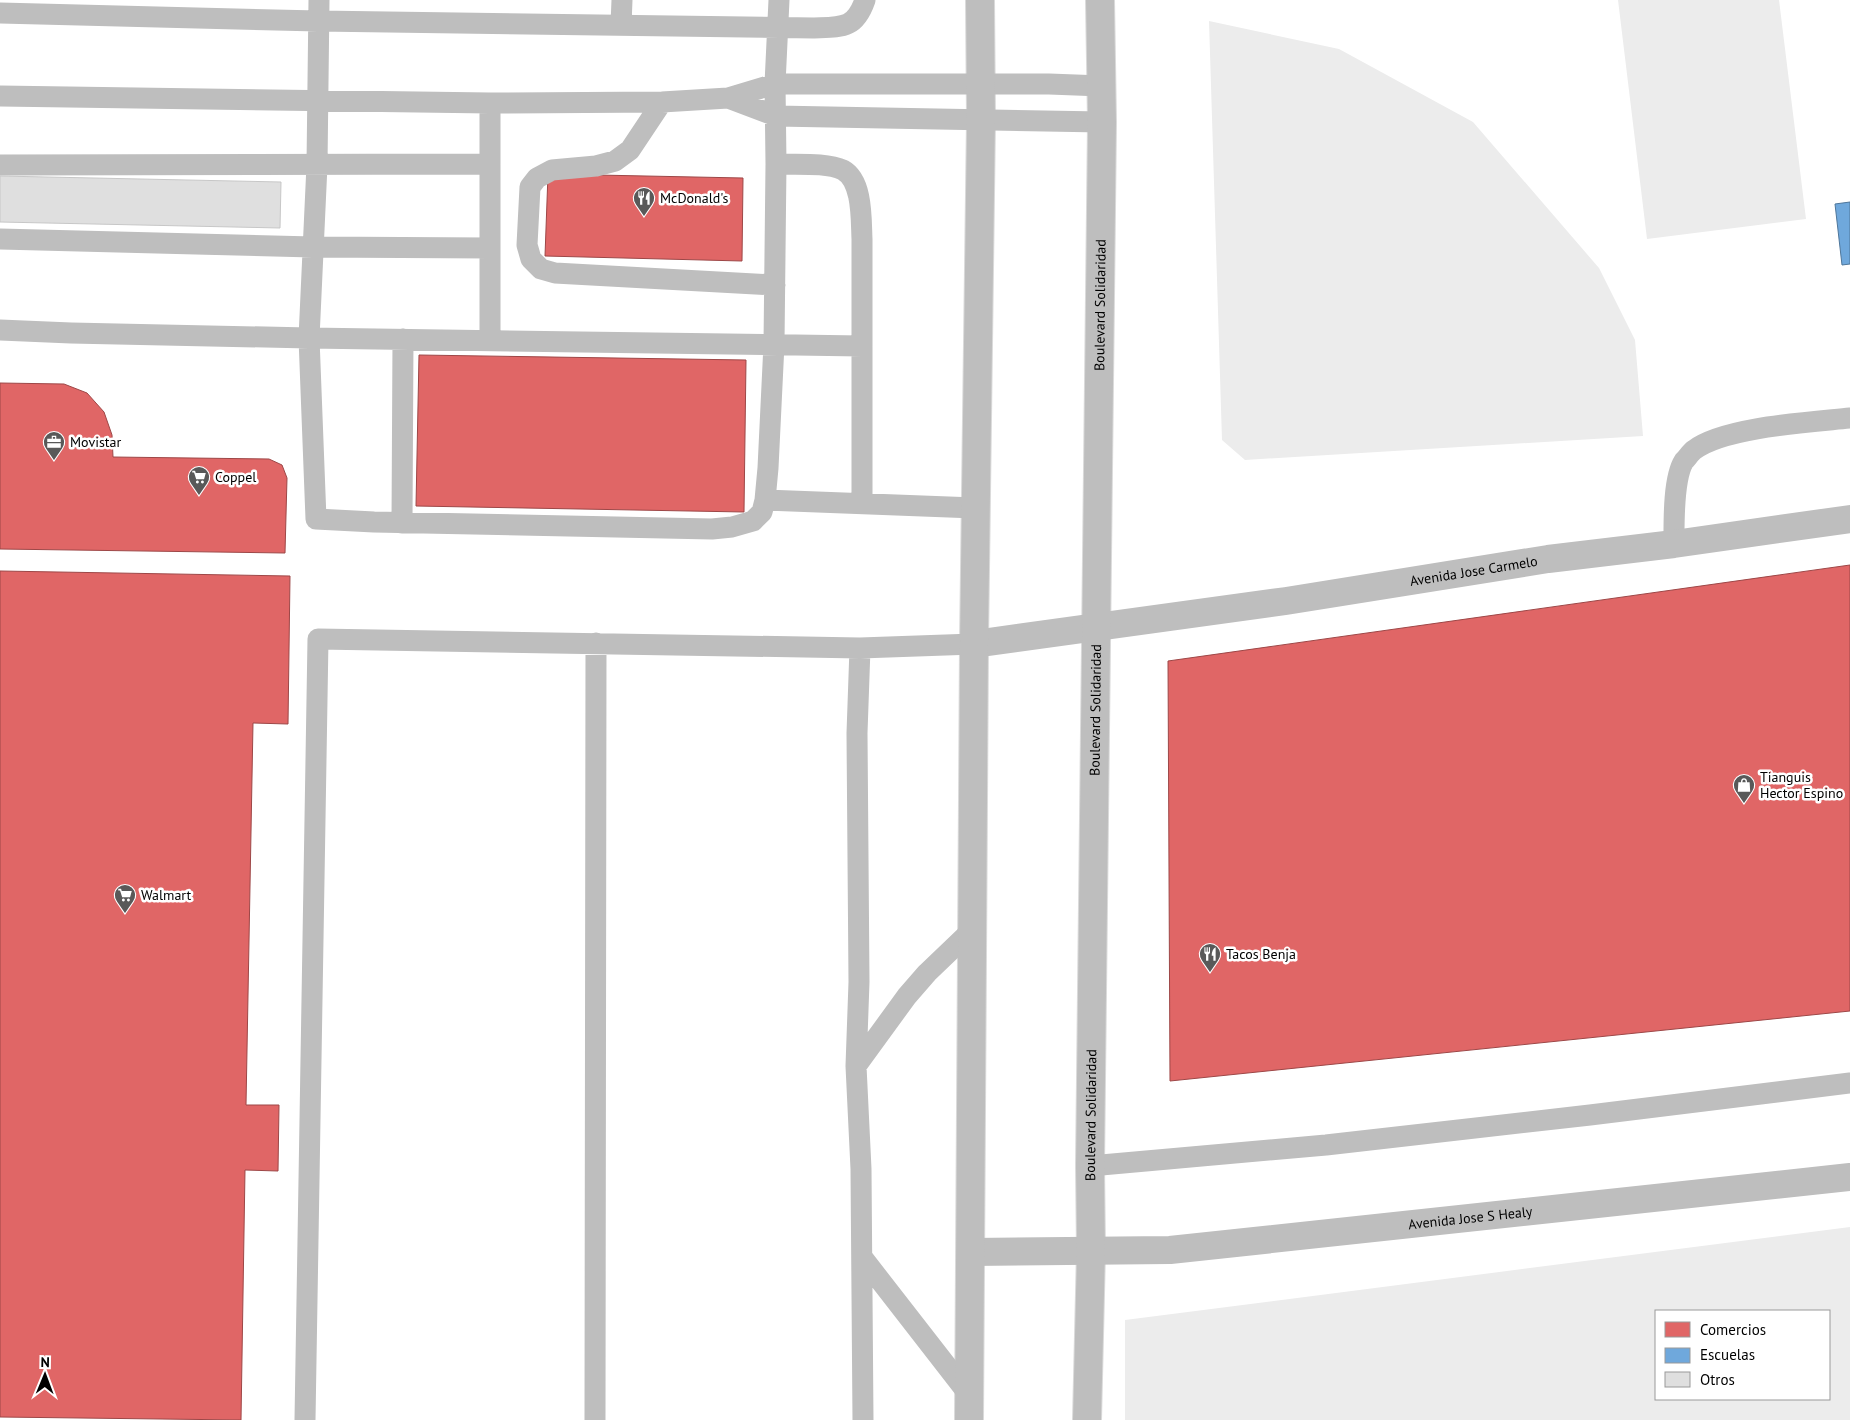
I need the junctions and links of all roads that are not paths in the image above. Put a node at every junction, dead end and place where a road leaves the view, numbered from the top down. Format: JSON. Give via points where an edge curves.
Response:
{"nodes":[{"id":1,"x":319,"y":0,"type":"edge"},
{"id":2,"x":622,"y":0,"type":"edge"},
{"id":3,"x":779,"y":0,"type":"edge"},
{"id":4,"x":865,"y":0,"type":"edge"},
{"id":5,"x":980,"y":0,"type":"edge"},
{"id":6,"x":1100,"y":0,"type":"edge"},
{"id":7,"x":0,"y":13,"type":"edge"},
{"id":8,"x":318,"y":21,"type":"junction"},
{"id":9,"x":621,"y":25,"type":"junction"},
{"id":10,"x":779,"y":27,"type":"junction"},
{"id":11,"x":775,"y":84,"type":"junction"},
{"id":12,"x":980,"y":84,"type":"junction"},
{"id":13,"x":1102,"y":86,"type":"junction"},
{"id":14,"x":0,"y":96,"type":"edge"},
{"id":15,"x":728,"y":98,"type":"junction"},
{"id":16,"x":318,"y":100,"type":"junction"},
{"id":17,"x":662,"y":102,"type":"junction"},
{"id":18,"x":490,"y":103,"type":"junction"},
{"id":19,"x":776,"y":116,"type":"junction"},
{"id":20,"x":981,"y":120,"type":"junction"},
{"id":21,"x":1102,"y":122,"type":"junction"},
{"id":22,"x":317,"y":164,"type":"junction"},
{"id":23,"x":490,"y":164,"type":"junction"},
{"id":24,"x":776,"y":164,"type":"junction"},
{"id":25,"x":0,"y":165,"type":"edge"},
{"id":26,"x":0,"y":240,"type":"edge"},
{"id":27,"x":313,"y":247,"type":"junction"},
{"id":28,"x":490,"y":248,"type":"junction"},
{"id":29,"x":775,"y":285,"type":"junction"},
{"id":30,"x":0,"y":330,"type":"edge"},
{"id":31,"x":309,"y":338,"type":"junction"},
{"id":32,"x":403,"y":339,"type":"junction"},
{"id":33,"x":490,"y":340,"type":"junction"},
{"id":34,"x":774,"y":344,"type":"junction"},
{"id":35,"x":862,"y":346,"type":"junction"},
{"id":36,"x":1850,"y":418,"type":"edge"},
{"id":37,"x":764,"y":500,"type":"junction"},
{"id":38,"x":862,"y":503,"type":"junction"},
{"id":39,"x":976,"y":508,"type":"junction"},
{"id":40,"x":1850,"y":518,"type":"edge"},
{"id":41,"x":402,"y":523,"type":"junction"},
{"id":42,"x":1674,"y":544,"type":"junction"},
{"id":43,"x":1097,"y":628,"type":"junction"},
{"id":44,"x":596,"y":643,"type":"junction"},
{"id":45,"x":974,"y":644,"type":"junction"},
{"id":46,"x":860,"y":648,"type":"junction"},
{"id":47,"x":974,"y":928,"type":"junction"},
{"id":48,"x":856,"y":1066,"type":"junction"},
{"id":49,"x":1850,"y":1083,"type":"edge"},
{"id":50,"x":1090,"y":1166,"type":"junction"},
{"id":51,"x":1850,"y":1177,"type":"edge"},
{"id":52,"x":1091,"y":1251,"type":"junction"},
{"id":53,"x":971,"y":1252,"type":"junction"},
{"id":54,"x":862,"y":1257,"type":"junction"},
{"id":55,"x":969,"y":1408,"type":"edge"},
{"id":56,"x":305,"y":1420,"type":"edge"},
{"id":57,"x":595,"y":1420,"type":"edge"},
{"id":58,"x":863,"y":1420,"type":"edge"},
{"id":59,"x":1087,"y":1420,"type":"edge"}],
"edges":[{"from":1,"to":8,"type":"lane"},
{"from":2,"to":9,"type":"lane"},
{"from":3,"to":10,"type":"lane"},
{"from":4,"to":10,"type":"lane","via":[[860,14],[850,24]]},
{"from":5,"to":12,"type":"main road"},
{"from":6,"to":13,"type":"main road","name":"Boulevard Solidaridad"},
{"from":7,"to":8,"type":"lane"},
{"from":8,"to":9,"type":"lane"},
{"from":8,"to":16,"type":"lane"},
{"from":9,"to":10,"type":"lane"},
{"from":10,"to":11,"type":"lane"},
{"from":11,"to":12,"type":"lane"},
{"from":11,"to":15,"type":"lane"},
{"from":11,"to":19,"type":"lane"},
{"from":12,"to":13,"type":"lane"},
{"from":12,"to":20,"type":"main road"},
{"from":13,"to":21,"type":"main road","name":"Boulevard Solidaridad"},
{"from":14,"to":16,"type":"lane"},
{"from":15,"to":17,"type":"lane"},
{"from":15,"to":19,"type":"lane"},
{"from":16,"to":18,"type":"lane"},
{"from":16,"to":22,"type":"lane"},
{"from":17,"to":18,"type":"lane"},
{"from":17,"to":29,"type":"lane","via":[[630,150],[615,160],[596,166],[552,170],[530,187],[527,245],[531,260],[541,269],[555,274]]},
{"from":18,"to":23,"type":"lane"},
{"from":19,"to":20,"type":"lane"},
{"from":19,"to":24,"type":"lane"},
{"from":20,"to":21,"type":"lane"},
{"from":20,"to":39,"type":"main road"},
{"from":21,"to":43,"type":"main road","name":"Boulevard Solidaridad"},
{"from":22,"to":23,"type":"lane"},
{"from":22,"to":25,"type":"lane"},
{"from":22,"to":27,"type":"lane"},
{"from":23,"to":28,"type":"lane"},
{"from":24,"to":29,"type":"lane"},
{"from":24,"to":35,"type":"lane","via":[[815,165],[843,171],[858,192],[861,207]]},
{"from":26,"to":27,"type":"lane"},
{"from":27,"to":28,"type":"lane"},
{"from":27,"to":31,"type":"lane"},
{"from":28,"to":33,"type":"lane"},
{"from":29,"to":34,"type":"lane"},
{"from":30,"to":31,"type":"lane"},
{"from":31,"to":32,"type":"lane"},
{"from":31,"to":41,"type":"lane","via":[[316,520]]},
{"from":32,"to":33,"type":"lane"},
{"from":32,"to":41,"type":"lane"},
{"from":33,"to":34,"type":"lane"},
{"from":34,"to":35,"type":"lane"},
{"from":34,"to":37,"type":"lane"},
{"from":35,"to":38,"type":"lane"},
{"from":36,"to":42,"type":"lane","via":[[1738,433],[1694,450],[1683,463],[1678,482]]},
{"from":37,"to":38,"type":"lane"},
{"from":37,"to":41,"type":"lane","via":[[762,512],[753,521],[712,529]]},
{"from":38,"to":39,"type":"lane"},
{"from":39,"to":45,"type":"main road"},
{"from":40,"to":42,"type":"main road","name":"Avenida Jose Carmelo"},
{"from":42,"to":43,"type":"main road","name":"Avenida Jose Carmelo"},
{"from":43,"to":45,"type":"main road","name":"Avenida Jose Carmelo"},
{"from":43,"to":50,"type":"main road","name":"Boulevard Solidaridad"},
{"from":44,"to":46,"type":"lane"},
{"from":44,"to":56,"type":"lane","via":[[318,639]]},
{"from":44,"to":57,"type":"lane"},
{"from":45,"to":46,"type":"lane"},
{"from":45,"to":47,"type":"main road"},
{"from":46,"to":48,"type":"lane"},
{"from":47,"to":48,"type":"lane","via":[[927,972]]},
{"from":47,"to":53,"type":"main road"},
{"from":48,"to":54,"type":"lane"},
{"from":49,"to":50,"type":"lane","via":[[1336,1144]]},
{"from":50,"to":52,"type":"main road","name":"Boulevard Solidaridad"},
{"from":51,"to":52,"type":"main road","name":"Avenida Jose S Healy","via":[[1170,1250]]},
{"from":52,"to":53,"type":"main road","name":"Avenida Jose S Healy"},
{"from":52,"to":59,"type":"main road","name":"Boulevard Solidaridad"},
{"from":53,"to":55,"type":"main road"},
{"from":54,"to":55,"type":"lane"},
{"from":54,"to":58,"type":"lane"}]}
